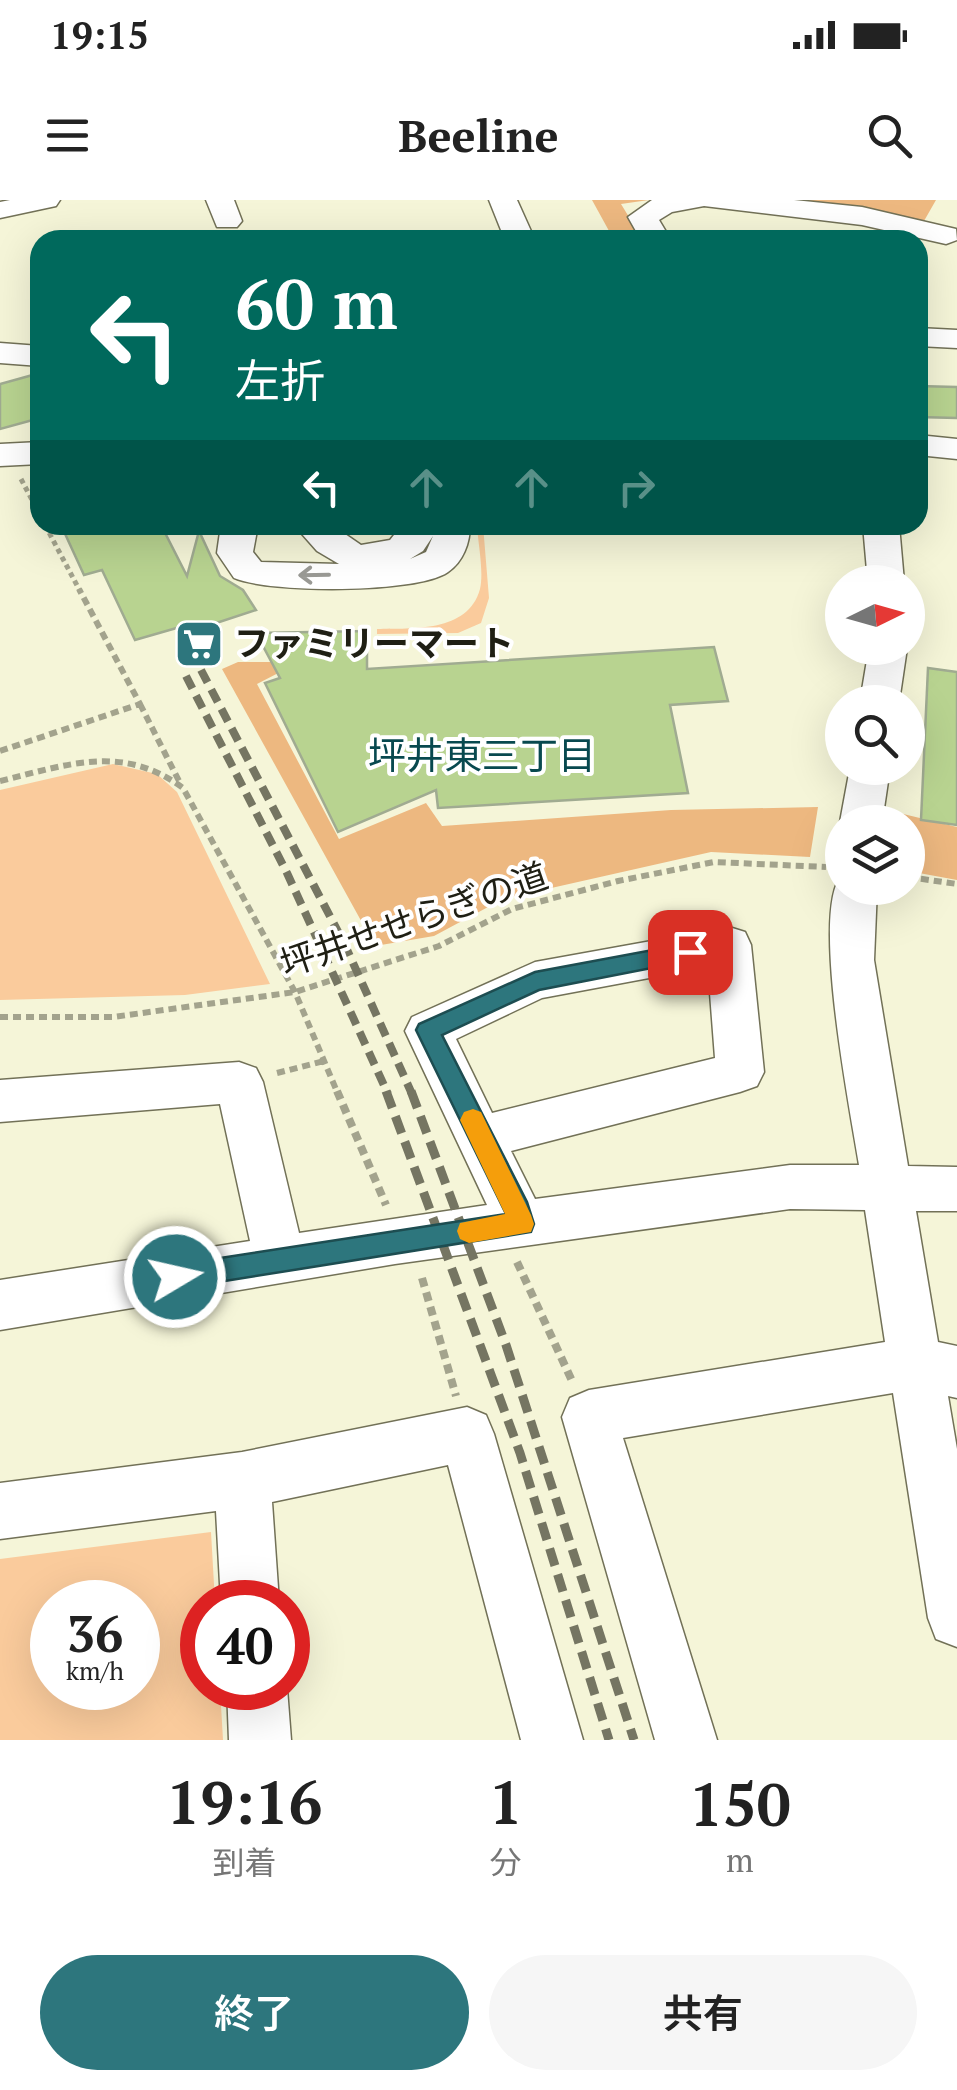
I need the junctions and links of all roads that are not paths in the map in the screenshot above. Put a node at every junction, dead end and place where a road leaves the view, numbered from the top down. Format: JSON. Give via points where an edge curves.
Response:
{"nodes":[{"id":1,"x":503,"y":200,"type":"edge"},
{"id":2,"x":695,"y":200,"type":"edge"},
{"id":3,"x":713,"y":200,"type":"edge"},
{"id":4,"x":951,"y":227,"type":"edge"},
{"id":5,"x":516,"y":230,"type":"edge"},
{"id":6,"x":650,"y":230,"type":"edge"},
{"id":7,"x":928,"y":251,"type":"edge"},
{"id":8,"x":928,"y":338,"type":"edge"},
{"id":9,"x":957,"y":340,"type":"edge"},
{"id":10,"x":0,"y":353,"type":"edge"},
{"id":11,"x":30,"y":355,"type":"edge"},
{"id":12,"x":928,"y":446,"type":"edge"},
{"id":13,"x":957,"y":449,"type":"edge"},
{"id":14,"x":236,"y":535,"type":"edge"},
{"id":15,"x":325,"y":535,"type":"edge"},
{"id":16,"x":418,"y":535,"type":"edge"},
{"id":17,"x":453,"y":535,"type":"edge"},
{"id":18,"x":881,"y":535,"type":"edge"},
{"id":19,"x":884,"y":565,"type":"edge"},
{"id":20,"x":850,"y":905,"type":"edge"},
{"id":21,"x":0,"y":1100,"type":"edge"},
{"id":22,"x":481,"y":1137,"type":"junction"},
{"id":23,"x":884,"y":1186,"type":"junction"},
{"id":24,"x":957,"y":1189,"type":"edge"},
{"id":25,"x":517,"y":1238,"type":"junction"},
{"id":26,"x":280,"y":1260,"type":"junction"},
{"id":27,"x":0,"y":1306,"type":"edge"},
{"id":28,"x":936,"y":1368,"type":"edge"},
{"id":29,"x":242,"y":1480,"type":"junction"},
{"id":30,"x":0,"y":1511,"type":"edge"},
{"id":31,"x":249,"y":1580,"type":"edge"},
{"id":32,"x":957,"y":1618,"type":"edge"},
{"id":33,"x":258,"y":1710,"type":"edge"},
{"id":34,"x":260,"y":1740,"type":"edge"},
{"id":35,"x":552,"y":1740,"type":"edge"},
{"id":36,"x":686,"y":1740,"type":"edge"}],
"edges":[{"from":1,"to":5,"type":"street"},
{"from":2,"to":6,"type":"street","via":[[643,217]]},
{"from":3,"to":4,"type":"street"},
{"from":4,"to":7,"type":"street"},
{"from":8,"to":9,"type":"street"},
{"from":10,"to":11,"type":"street"},
{"from":12,"to":13,"type":"street"},
{"from":17,"to":14,"type":"street","one_way":true,"via":[[444,556],[429,568],[276,576],[250,571],[234,552]]},
{"from":15,"to":16,"type":"street","via":[[350,555],[383,556]]},
{"from":18,"to":19,"type":"street"},
{"from":20,"to":23,"type":"street"},
{"from":21,"to":26,"type":"street","via":[[240,1082]]},
{"from":22,"to":22,"type":"street","via":[[428,1030],[535,982],[729,945],[740,1072]]},
{"from":22,"to":25,"type":"street"},
{"from":23,"to":24,"type":"street"},
{"from":23,"to":25,"type":"street","via":[[790,1187]]},
{"from":23,"to":28,"type":"street"},
{"from":25,"to":26,"type":"street","via":[[408,1240]]},
{"from":26,"to":27,"type":"street"},
{"from":28,"to":32,"type":"street"},
{"from":28,"to":36,"type":"street","via":[[589,1417]]},
{"from":29,"to":30,"type":"street"},
{"from":29,"to":31,"type":"street"},
{"from":29,"to":35,"type":"street","via":[[467,1434]]},
{"from":33,"to":34,"type":"street"}]}
